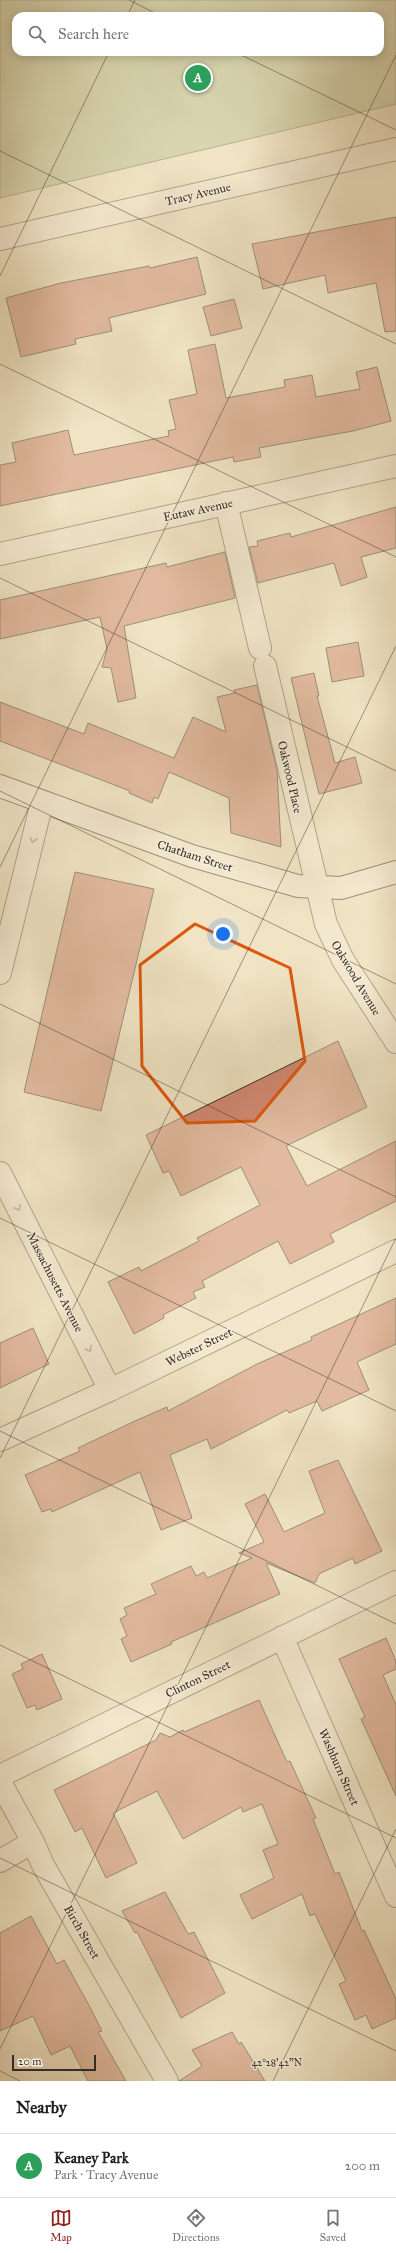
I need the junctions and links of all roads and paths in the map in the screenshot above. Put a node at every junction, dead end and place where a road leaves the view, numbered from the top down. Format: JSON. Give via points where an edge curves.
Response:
{"nodes":[{"id":1,"x":396,"y":149,"type":"edge"},
{"id":2,"x":0,"y":239,"type":"edge"},
{"id":3,"x":396,"y":466,"type":"edge"},
{"id":4,"x":226,"y":503,"type":"junction"},
{"id":5,"x":0,"y":554,"type":"edge"},
{"id":6,"x":0,"y":786,"type":"edge"},
{"id":7,"x":42,"y":802,"type":"junction"},
{"id":8,"x":396,"y":872,"type":"edge"},
{"id":9,"x":316,"y":887,"type":"junction"},
{"id":10,"x":0,"y":973,"type":"edge"},
{"id":11,"x":396,"y":1042,"type":"edge"},
{"id":12,"x":0,"y":1173,"type":"edge"},
{"id":13,"x":396,"y":1251,"type":"edge"},
{"id":14,"x":110,"y":1390,"type":"junction"},
{"id":15,"x":0,"y":1440,"type":"edge"},
{"id":16,"x":396,"y":1582,"type":"edge"},
{"id":17,"x":282,"y":1637,"type":"junction"},
{"id":18,"x":0,"y":1776,"type":"edge"},
{"id":19,"x":0,"y":1782,"type":"edge"},
{"id":20,"x":33,"y":1842,"type":"junction"},
{"id":21,"x":0,"y":1861,"type":"edge"},
{"id":22,"x":396,"y":1896,"type":"edge"},
{"id":23,"x":167,"y":2081,"type":"edge"}],
"edges":[{"from":1,"to":2,"type":"street","name":"Tracy Avenue"},
{"from":3,"to":4,"type":"street","name":"Eutaw Avenue"},
{"from":4,"to":5,"type":"street","name":"Eutaw Avenue"},
{"from":4,"to":9,"type":"street","name":"Oakwood Place"},
{"from":6,"to":7,"type":"street","name":"Chatham Street"},
{"from":7,"to":9,"type":"street","name":"Chatham Street","via":[[192,856],[298,886]]},
{"from":7,"to":10,"type":"street","one_way":true},
{"from":8,"to":9,"type":"street","name":"Chatham Street","via":[[341,888]]},
{"from":9,"to":11,"type":"street","name":"Oakwood Avenue","via":[[326,924],[343,960]]},
{"from":12,"to":14,"type":"street","name":"Massachusetts Avenue","one_way":true},
{"from":13,"to":14,"type":"street","name":"Webster Street"},
{"from":14,"to":15,"type":"street","name":"Webster Street"},
{"from":16,"to":17,"type":"street","name":"Clinton Street"},
{"from":17,"to":18,"type":"street","name":"Clinton Street"},
{"from":17,"to":22,"type":"street","name":"Washburn Street"},
{"from":19,"to":20,"type":"street","name":"Birch Street"},
{"from":20,"to":21,"type":"street"},
{"from":20,"to":23,"type":"street","name":"Birch Street","via":[[43,1865]]}]}
